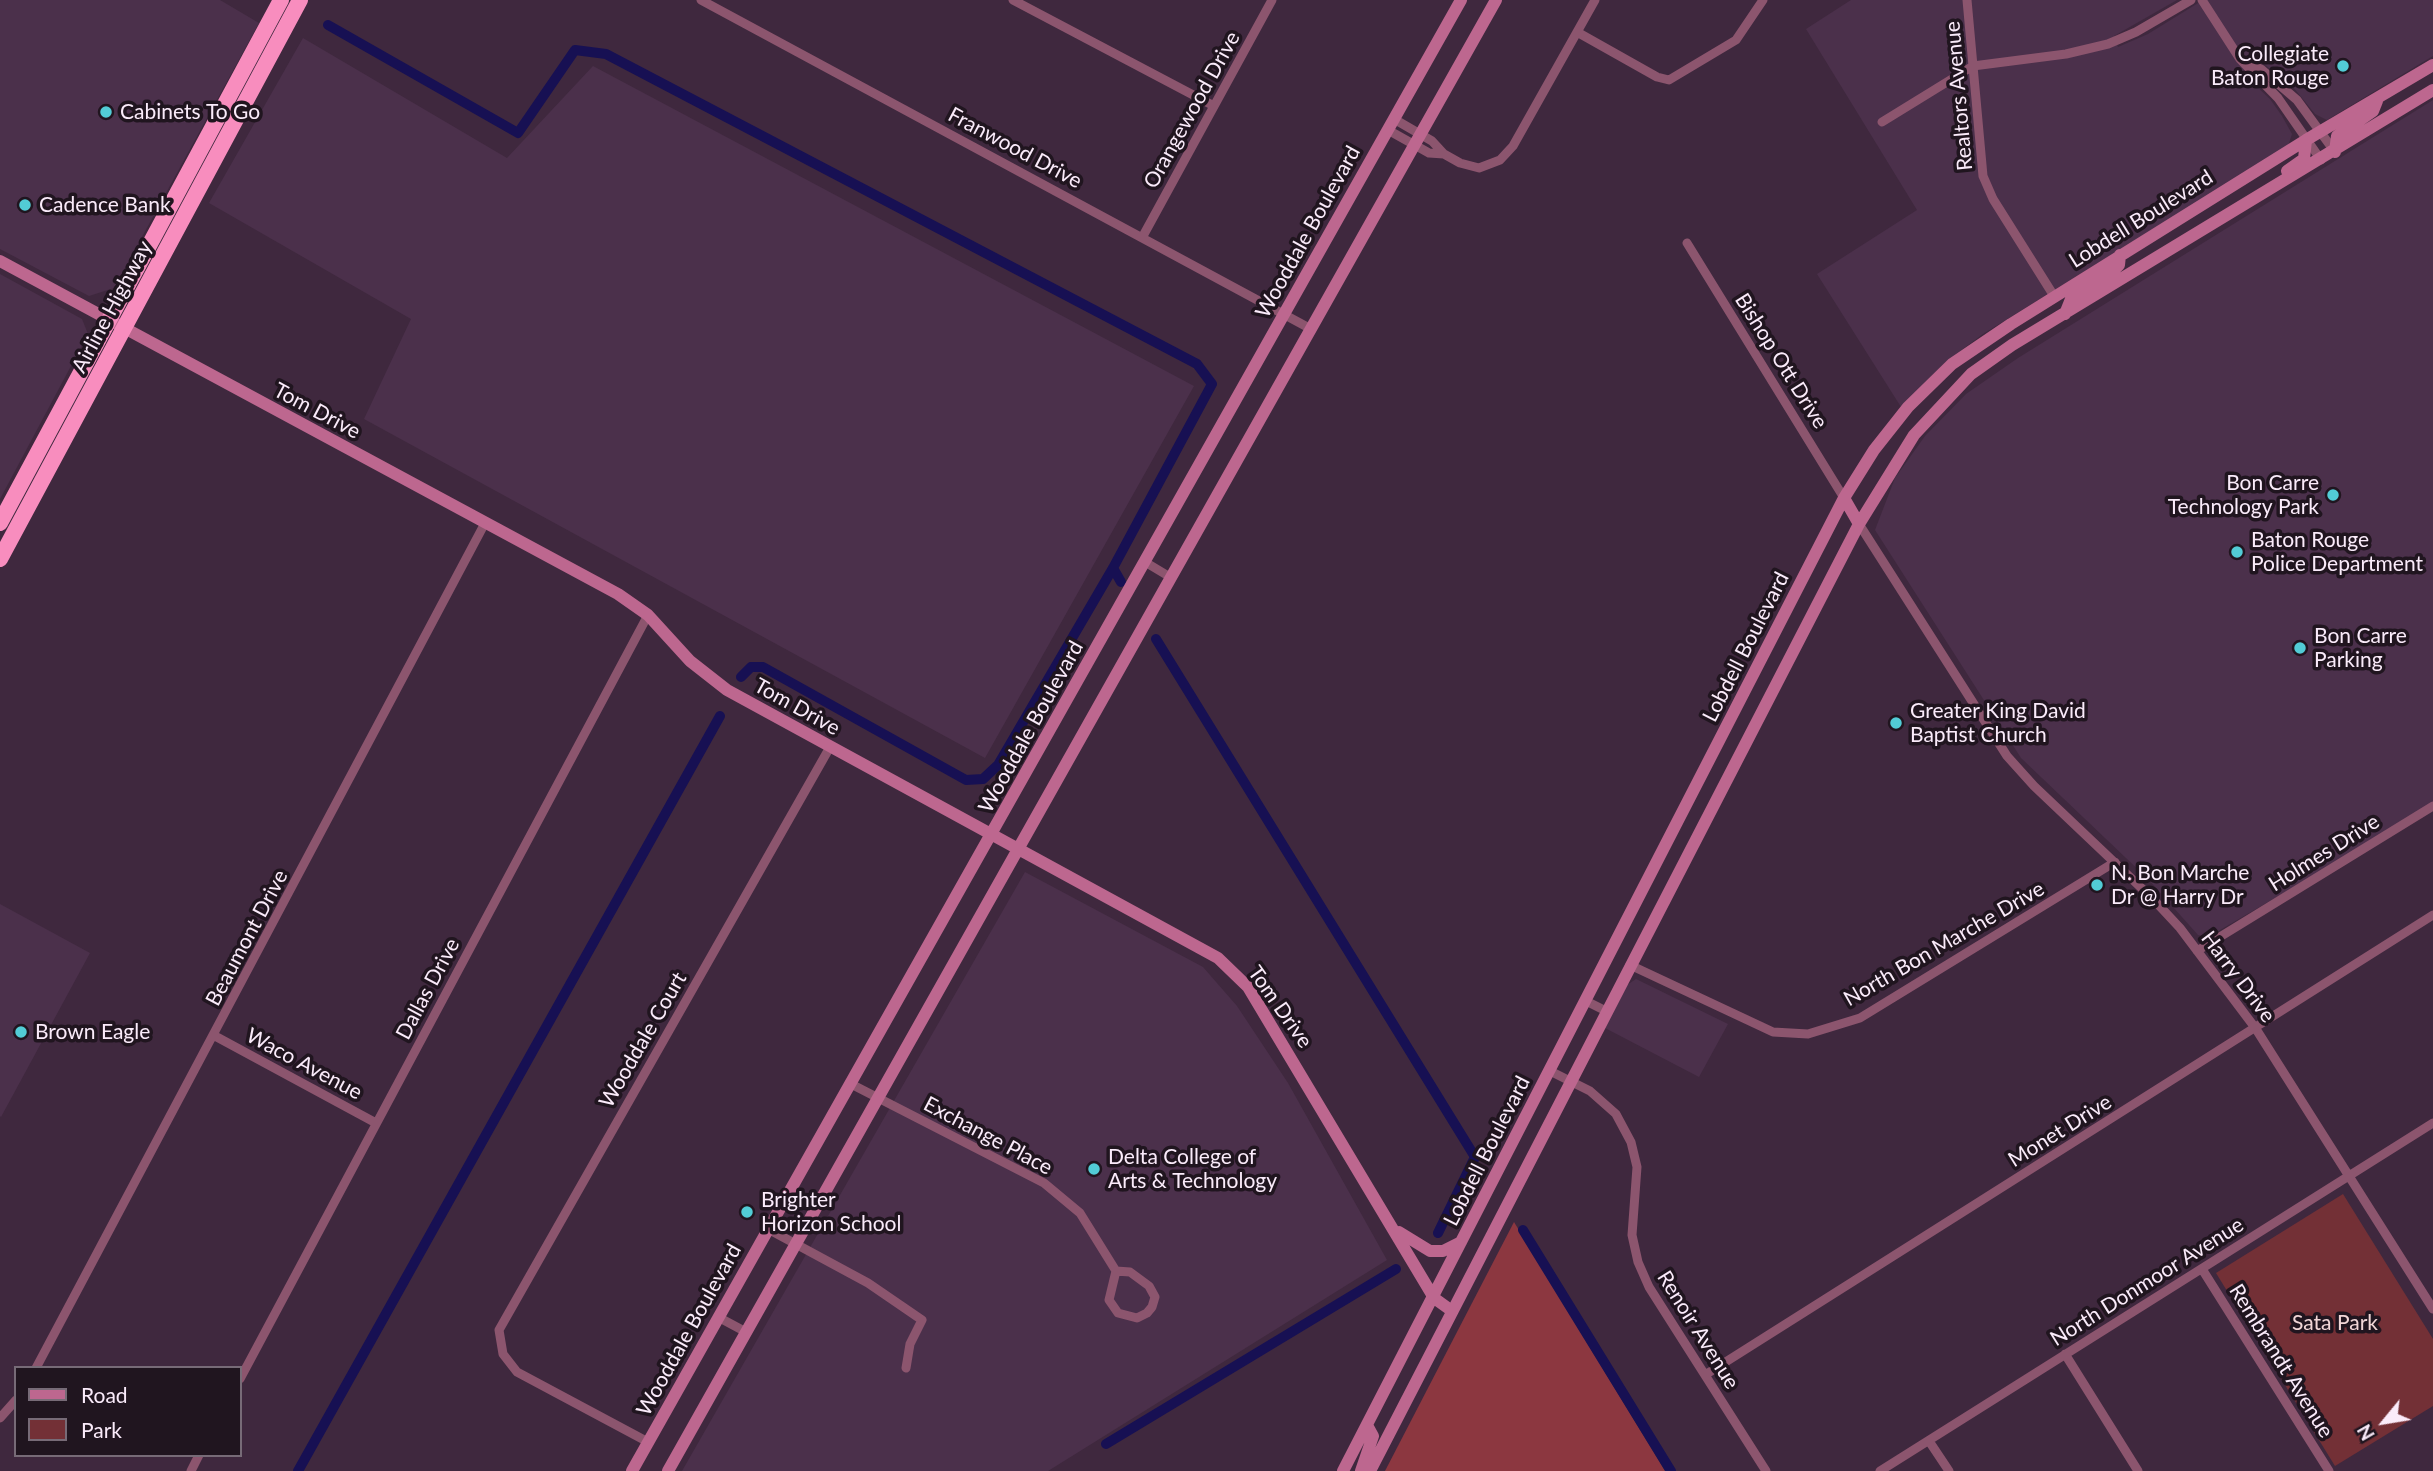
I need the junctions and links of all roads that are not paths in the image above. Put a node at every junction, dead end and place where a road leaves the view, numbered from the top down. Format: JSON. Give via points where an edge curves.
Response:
{"nodes":[{"id":1,"x":281,"y":0,"type":"edge"},
{"id":2,"x":289,"y":0,"type":"edge"},
{"id":3,"x":300,"y":0,"type":"edge"},
{"id":4,"x":701,"y":0,"type":"edge"},
{"id":5,"x":1013,"y":0,"type":"edge"},
{"id":6,"x":1272,"y":0,"type":"edge"},
{"id":7,"x":1461,"y":0,"type":"edge"},
{"id":8,"x":1496,"y":0,"type":"edge"},
{"id":9,"x":1595,"y":0,"type":"edge"},
{"id":10,"x":1763,"y":0,"type":"edge"},
{"id":11,"x":1967,"y":0,"type":"edge"},
{"id":12,"x":2191,"y":0,"type":"edge"},
{"id":13,"x":2202,"y":0,"type":"edge"},
{"id":14,"x":1577,"y":32,"type":"junction"},
{"id":15,"x":272,"y":53,"type":"junction"},
{"id":16,"x":2240,"y":59,"type":"junction"},
{"id":17,"x":2433,"y":65,"type":"edge"},
{"id":18,"x":1973,"y":66,"type":"junction"},
{"id":19,"x":2433,"y":90,"type":"edge"},
{"id":20,"x":2378,"y":98,"type":"junction"},
{"id":21,"x":1214,"y":106,"type":"junction"},
{"id":22,"x":218,"y":117,"type":"junction"},
{"id":23,"x":1882,"y":122,"type":"dead end"},
{"id":24,"x":1391,"y":125,"type":"junction"},
{"id":25,"x":2322,"y":131,"type":"junction"},
{"id":26,"x":1417,"y":140,"type":"junction"},
{"id":27,"x":2306,"y":140,"type":"junction"},
{"id":28,"x":2335,"y":152,"type":"junction"},
{"id":29,"x":2321,"y":160,"type":"junction"},
{"id":30,"x":2256,"y":198,"type":"junction"},
{"id":31,"x":1143,"y":236,"type":"junction"},
{"id":32,"x":1687,"y":243,"type":"dead end"},
{"id":33,"x":2120,"y":255,"type":"junction"},
{"id":34,"x":0,"y":261,"type":"edge"},
{"id":35,"x":2054,"y":296,"type":"junction"},
{"id":36,"x":1284,"y":314,"type":"junction"},
{"id":37,"x":2065,"y":314,"type":"junction"},
{"id":38,"x":108,"y":321,"type":"junction"},
{"id":39,"x":124,"y":329,"type":"junction"},
{"id":40,"x":1311,"y":329,"type":"junction"},
{"id":41,"x":1844,"y":498,"type":"junction"},
{"id":42,"x":9,"y":517,"type":"edge"},
{"id":43,"x":485,"y":523,"type":"junction"},
{"id":44,"x":1859,"y":524,"type":"junction"},
{"id":45,"x":0,"y":559,"type":"edge"},
{"id":46,"x":1145,"y":562,"type":"junction"},
{"id":47,"x":1171,"y":577,"type":"junction"},
{"id":48,"x":648,"y":615,"type":"junction"},
{"id":49,"x":1735,"y":712,"type":"junction"},
{"id":50,"x":1756,"y":723,"type":"junction"},
{"id":51,"x":830,"y":747,"type":"junction"},
{"id":52,"x":2433,"y":806,"type":"edge"},
{"id":53,"x":993,"y":835,"type":"junction"},
{"id":54,"x":1018,"y":848,"type":"junction"},
{"id":55,"x":2115,"y":862,"type":"junction"},
{"id":56,"x":2433,"y":915,"type":"edge"},
{"id":57,"x":2197,"y":951,"type":"junction"},
{"id":58,"x":1630,"y":965,"type":"junction"},
{"id":59,"x":1586,"y":1001,"type":"junction"},
{"id":60,"x":1606,"y":1012,"type":"junction"},
{"id":61,"x":2256,"y":1029,"type":"junction"},
{"id":62,"x":215,"y":1036,"type":"junction"},
{"id":63,"x":1550,"y":1071,"type":"junction"},
{"id":64,"x":1570,"y":1080,"type":"junction"},
{"id":65,"x":851,"y":1084,"type":"junction"},
{"id":66,"x":879,"y":1098,"type":"junction"},
{"id":67,"x":376,"y":1123,"type":"junction"},
{"id":68,"x":2433,"y":1123,"type":"edge"},
{"id":69,"x":2349,"y":1176,"type":"junction"},
{"id":70,"x":768,"y":1229,"type":"junction"},
{"id":71,"x":1394,"y":1229,"type":"junction"},
{"id":72,"x":1461,"y":1242,"type":"junction"},
{"id":73,"x":796,"y":1243,"type":"junction"},
{"id":74,"x":2202,"y":1269,"type":"junction"},
{"id":75,"x":1116,"y":1271,"type":"junction"},
{"id":76,"x":1434,"y":1298,"type":"junction"},
{"id":77,"x":2433,"y":1309,"type":"edge"},
{"id":78,"x":1452,"y":1311,"type":"junction"},
{"id":79,"x":718,"y":1317,"type":"junction"},
{"id":80,"x":746,"y":1332,"type":"junction"},
{"id":81,"x":2065,"y":1354,"type":"junction"},
{"id":82,"x":37,"y":1366,"type":"edge"},
{"id":83,"x":906,"y":1368,"type":"dead end"},
{"id":84,"x":242,"y":1375,"type":"edge"},
{"id":85,"x":1705,"y":1375,"type":"junction"},
{"id":86,"x":14,"y":1402,"type":"edge"},
{"id":87,"x":0,"y":1418,"type":"edge"},
{"id":88,"x":1367,"y":1426,"type":"junction"},
{"id":89,"x":1929,"y":1441,"type":"junction"},
{"id":90,"x":648,"y":1442,"type":"junction"},
{"id":91,"x":632,"y":1471,"type":"edge"},
{"id":92,"x":668,"y":1471,"type":"edge"},
{"id":93,"x":1343,"y":1471,"type":"edge"},
{"id":94,"x":1361,"y":1471,"type":"edge"},
{"id":95,"x":1370,"y":1471,"type":"edge"},
{"id":96,"x":1766,"y":1471,"type":"edge"},
{"id":97,"x":1880,"y":1471,"type":"edge"},
{"id":98,"x":1949,"y":1471,"type":"edge"},
{"id":99,"x":2138,"y":1471,"type":"edge"},
{"id":100,"x":2329,"y":1471,"type":"edge"}],
"edges":[{"from":1,"to":22,"type":"highway","name":"Airline Highway"},
{"from":2,"to":15,"type":"highway","via":[[272,33]]},
{"from":3,"to":15,"type":"highway","name":"Airline Highway"},
{"from":4,"to":31,"type":"street","name":"Franwood Drive"},
{"from":5,"to":21,"type":"street"},
{"from":6,"to":21,"type":"street","name":"Orangewood Drive"},
{"from":7,"to":24,"type":"street","name":"Wooddale Boulevard"},
{"from":8,"to":26,"type":"street"},
{"from":9,"to":14,"type":"street"},
{"from":10,"to":14,"type":"street","via":[[1736,40],[1666,80]]},
{"from":11,"to":18,"type":"street","name":"Realtors Avenue"},
{"from":12,"to":18,"type":"street","via":[[2108,44]]},
{"from":13,"to":16,"type":"street"},
{"from":14,"to":26,"type":"street","via":[[1504,158],[1479,168],[1429,153]]},
{"from":15,"to":22,"type":"highway","via":[[258,62]]},
{"from":15,"to":39,"type":"highway","name":"Airline Highway"},
{"from":16,"to":25,"type":"street","via":[[2280,83]]},
{"from":16,"to":27,"type":"street","via":[[2278,97]]},
{"from":17,"to":20,"type":"street","name":"Lobdell Boulevard"},
{"from":18,"to":23,"type":"street"},
{"from":18,"to":35,"type":"street","name":"Realtors Avenue","via":[[1987,189]]},
{"from":19,"to":28,"type":"street","name":"Lobdell Boulevard"},
{"from":20,"to":25,"type":"street","name":"Lobdell Boulevard"},
{"from":20,"to":28,"type":"street","via":[[2372,111],[2337,136]]},
{"from":21,"to":31,"type":"street","name":"Orangewood Drive"},
{"from":22,"to":38,"type":"highway","name":"Airline Highway"},
{"from":24,"to":26,"type":"street"},
{"from":24,"to":36,"type":"street","name":"Wooddale Boulevard"},
{"from":25,"to":27,"type":"street","name":"Lobdell Boulevard"},
{"from":25,"to":28,"type":"street"},
{"from":26,"to":40,"type":"street"},
{"from":27,"to":29,"type":"street"},
{"from":27,"to":30,"type":"street","via":[[2304,159],[2263,186]]},
{"from":27,"to":33,"type":"street","name":"Lobdell Boulevard"},
{"from":28,"to":29,"type":"street","name":"Lobdell Boulevard"},
{"from":29,"to":30,"type":"street","name":"Lobdell Boulevard"},
{"from":30,"to":37,"type":"street","name":"Lobdell Boulevard"},
{"from":31,"to":36,"type":"street","name":"Franwood Drive"},
{"from":32,"to":41,"type":"street","name":"Bishop Ott Drive"},
{"from":33,"to":35,"type":"street","name":"Lobdell Boulevard"},
{"from":33,"to":37,"type":"street","via":[[2119,265],[2071,299]]},
{"from":34,"to":38,"type":"street","name":"Tom Drive"},
{"from":35,"to":37,"type":"street"},
{"from":35,"to":41,"type":"street","name":"Lobdell Boulevard","via":[[1952,364],[1908,407]]},
{"from":36,"to":40,"type":"street","name":"Franwood Drive"},
{"from":36,"to":46,"type":"street","name":"Wooddale Boulevard"},
{"from":37,"to":44,"type":"street","name":"Lobdell Boulevard","via":[[2012,345],[1949,395],[1898,458]]},
{"from":38,"to":39,"type":"street","name":"Tom Drive"},
{"from":38,"to":42,"type":"highway","name":"Airline Highway"},
{"from":39,"to":42,"type":"highway","name":"Airline Highway"},
{"from":39,"to":43,"type":"street","name":"Tom Drive"},
{"from":40,"to":47,"type":"street"},
{"from":41,"to":44,"type":"street"},
{"from":41,"to":49,"type":"street","name":"Lobdell Boulevard"},
{"from":42,"to":45,"type":"highway","name":"Airline Highway"},
{"from":43,"to":48,"type":"street","name":"Tom Drive","via":[[618,594]]},
{"from":43,"to":62,"type":"street","name":"Beaumont Drive"},
{"from":44,"to":50,"type":"street","name":"Lobdell Boulevard"},
{"from":44,"to":55,"type":"street","name":"Harry Drive","via":[[2002,748],[2034,786]]},
{"from":46,"to":47,"type":"street"},
{"from":46,"to":53,"type":"street","name":"Wooddale Boulevard"},
{"from":47,"to":54,"type":"street"},
{"from":48,"to":51,"type":"street","name":"Tom Drive","via":[[690,661],[727,690]]},
{"from":48,"to":67,"type":"street","name":"Dallas Drive"},
{"from":49,"to":50,"type":"street"},
{"from":49,"to":59,"type":"street","name":"Lobdell Boulevard"},
{"from":50,"to":58,"type":"street","name":"Lobdell Boulevard"},
{"from":51,"to":53,"type":"street","name":"Tom Drive"},
{"from":51,"to":90,"type":"street","name":"Wooddale Court","via":[[499,1330],[503,1354],[517,1372]]},
{"from":52,"to":57,"type":"street","name":"Holmes Drive"},
{"from":53,"to":54,"type":"street","name":"Tom Drive"},
{"from":53,"to":65,"type":"street","name":"Wooddale Boulevard"},
{"from":54,"to":66,"type":"street"},
{"from":54,"to":71,"type":"street","name":"Tom Drive","via":[[1188,939],[1218,958],[1248,987]]},
{"from":55,"to":57,"type":"street","name":"Harry Drive"},
{"from":55,"to":58,"type":"street","name":"North Bon Marche Drive","via":[[1860,1018],[1808,1034],[1762,1028]]},
{"from":56,"to":61,"type":"street","name":"Monet Drive"},
{"from":57,"to":61,"type":"street","name":"Harry Drive"},
{"from":58,"to":60,"type":"street","name":"Lobdell Boulevard"},
{"from":59,"to":60,"type":"street"},
{"from":59,"to":63,"type":"street","name":"Lobdell Boulevard"},
{"from":60,"to":64,"type":"street","name":"Lobdell Boulevard"},
{"from":61,"to":69,"type":"street","name":"Harry Drive"},
{"from":61,"to":85,"type":"street","name":"Monet Drive"},
{"from":62,"to":67,"type":"street","name":"Waco Avenue"},
{"from":62,"to":82,"type":"street","name":"Beaumont Drive"},
{"from":63,"to":64,"type":"street","name":"Renoir Avenue"},
{"from":63,"to":72,"type":"street","name":"Lobdell Boulevard"},
{"from":64,"to":78,"type":"street","name":"Lobdell Boulevard"},
{"from":64,"to":85,"type":"street","name":"Renoir Avenue","via":[[1616,1114],[1631,1142],[1637,1167],[1632,1235],[1637,1262]]},
{"from":65,"to":66,"type":"street","name":"Exchange Place"},
{"from":65,"to":70,"type":"street","name":"Wooddale Boulevard"},
{"from":66,"to":73,"type":"street"},
{"from":66,"to":75,"type":"street","name":"Exchange Place","via":[[1044,1183],[1080,1213]]},
{"from":67,"to":84,"type":"street","name":"Dallas Drive"},
{"from":68,"to":69,"type":"street","name":"North Donmoor Avenue"},
{"from":69,"to":74,"type":"street","name":"North Donmoor Avenue"},
{"from":69,"to":77,"type":"street","name":"Harry Drive"},
{"from":70,"to":73,"type":"street"},
{"from":70,"to":79,"type":"street","name":"Wooddale Boulevard"},
{"from":71,"to":72,"type":"street","via":[[1430,1251],[1443,1251]]},
{"from":71,"to":76,"type":"street","name":"Tom Drive"},
{"from":72,"to":76,"type":"street","name":"Lobdell Boulevard"},
{"from":73,"to":80,"type":"street"},
{"from":73,"to":83,"type":"street","via":[[922,1320],[910,1344]]},
{"from":74,"to":81,"type":"street","name":"North Donmoor Avenue"},
{"from":74,"to":100,"type":"street","name":"Rembrandt Avenue"},
{"from":75,"to":75,"type":"street","via":[[1109,1300],[1118,1313],[1137,1318],[1147,1313],[1155,1297],[1149,1286],[1130,1272]]},
{"from":76,"to":78,"type":"street","name":"Tom Drive"},
{"from":76,"to":88,"type":"street","name":"Lobdell Boulevard"},
{"from":78,"to":95,"type":"street","name":"Lobdell Boulevard"},
{"from":79,"to":80,"type":"street"},
{"from":79,"to":90,"type":"street","name":"Wooddale Boulevard"},
{"from":80,"to":92,"type":"street"},
{"from":81,"to":89,"type":"street","name":"North Donmoor Avenue"},
{"from":81,"to":99,"type":"street"},
{"from":85,"to":96,"type":"street","name":"Renoir Avenue"},
{"from":86,"to":87,"type":"street"},
{"from":88,"to":93,"type":"street","name":"Lobdell Boulevard"},
{"from":88,"to":94,"type":"street","via":[[1373,1436]]},
{"from":89,"to":97,"type":"street","name":"North Donmoor Avenue"},
{"from":89,"to":98,"type":"street"},
{"from":90,"to":91,"type":"street","name":"Wooddale Boulevard"}]}
